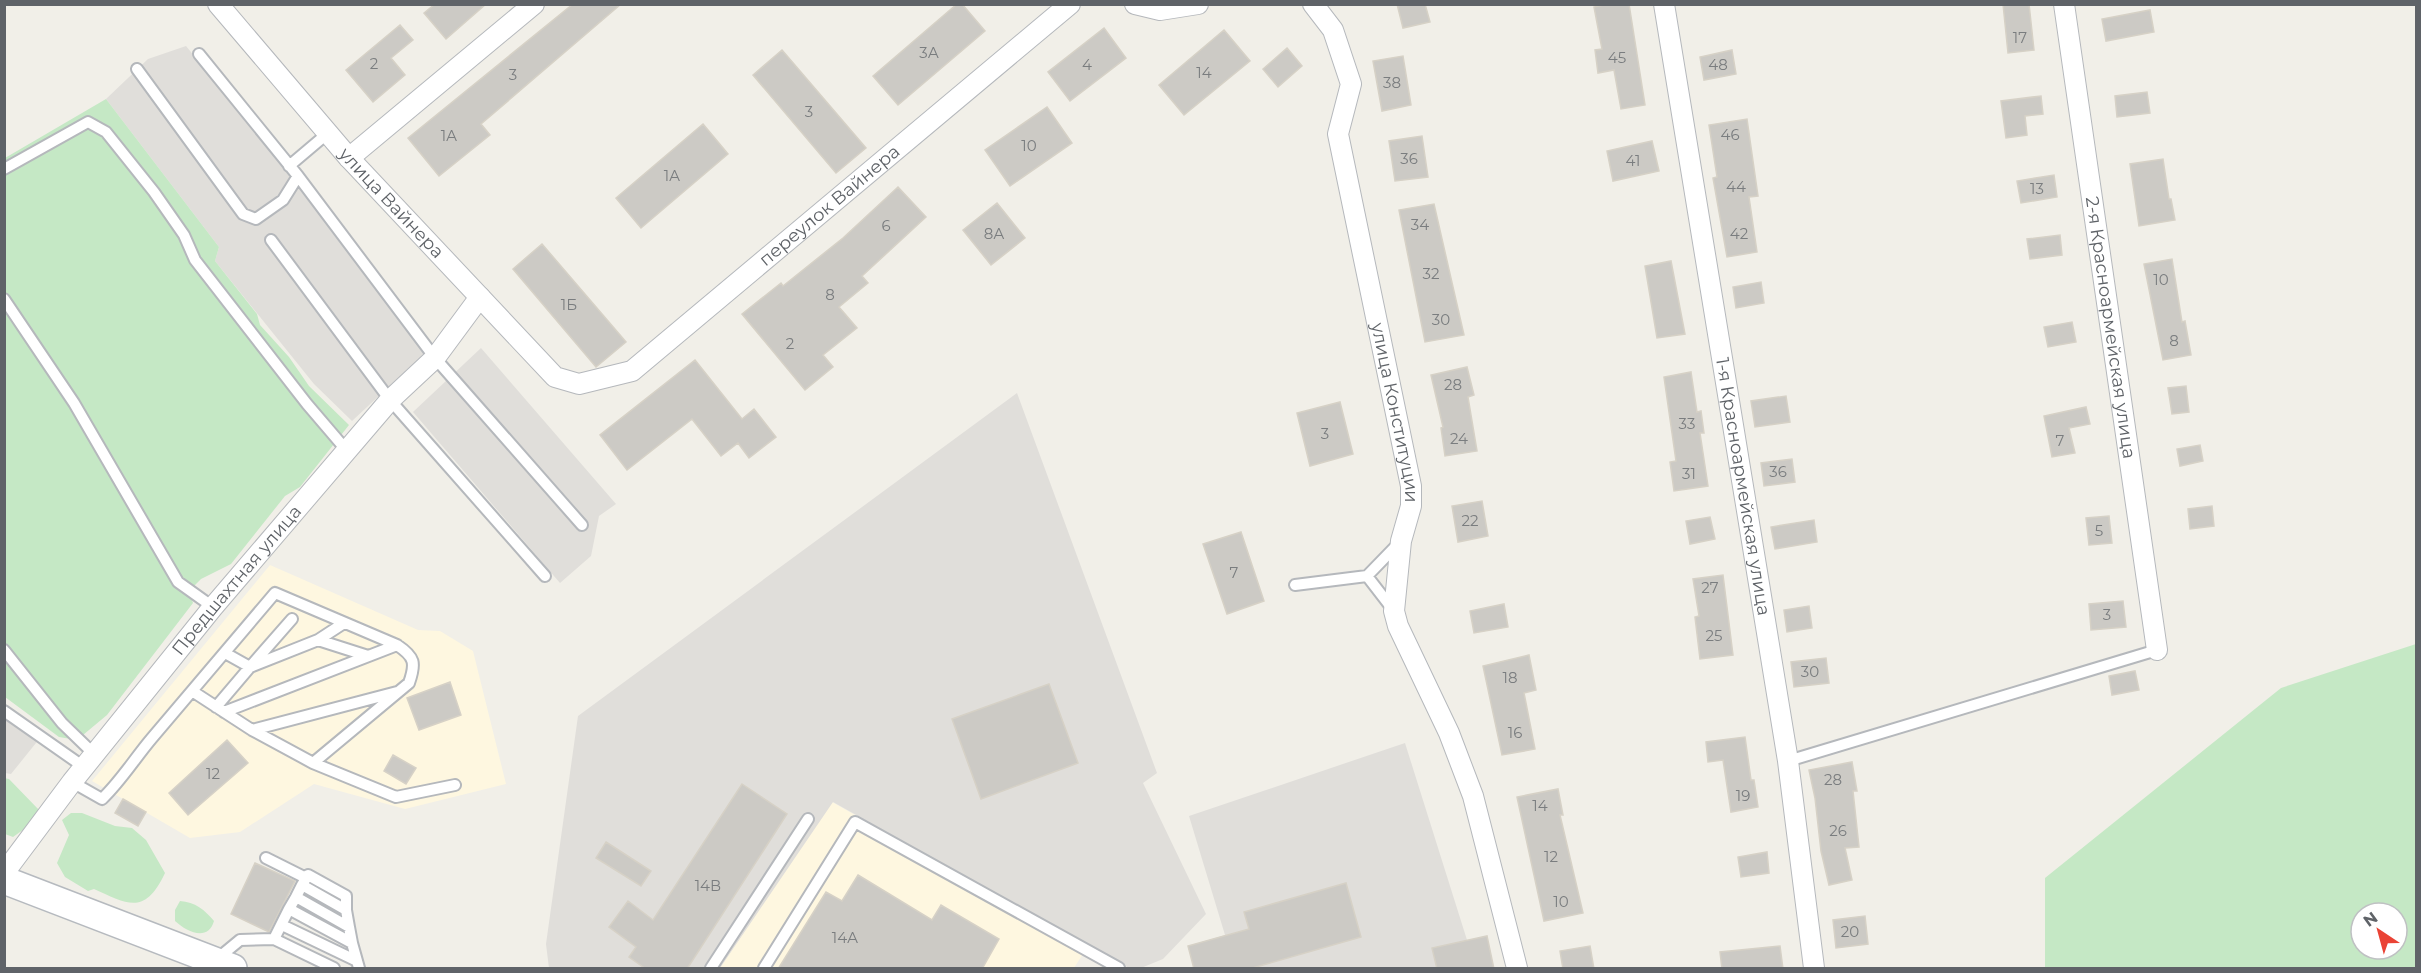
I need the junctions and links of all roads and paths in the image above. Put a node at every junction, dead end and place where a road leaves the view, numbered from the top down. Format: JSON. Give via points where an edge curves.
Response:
{"nodes":[{"id":1,"x":218,"y":4,"type":"edge"},
{"id":2,"x":534,"y":4,"type":"edge"},
{"id":3,"x":1070,"y":4,"type":"edge"},
{"id":4,"x":1135,"y":4,"type":"edge"},
{"id":5,"x":1198,"y":4,"type":"edge"},
{"id":6,"x":1313,"y":4,"type":"edge"},
{"id":7,"x":1664,"y":4,"type":"edge"},
{"id":8,"x":2064,"y":4,"type":"edge"},
{"id":9,"x":199,"y":54,"type":"dead end"},
{"id":10,"x":136,"y":69,"type":"dead end"},
{"id":11,"x":328,"y":133,"type":"junction"},
{"id":12,"x":349,"y":158,"type":"junction"},
{"id":13,"x":289,"y":166,"type":"junction"},
{"id":14,"x":4,"y":169,"type":"edge"},
{"id":15,"x":298,"y":176,"type":"junction"},
{"id":16,"x":272,"y":240,"type":"dead end"},
{"id":17,"x":480,"y":297,"type":"junction"},
{"id":18,"x":4,"y":299,"type":"edge"},
{"id":19,"x":435,"y":358,"type":"junction"},
{"id":20,"x":579,"y":384,"type":"joint"},
{"id":21,"x":390,"y":400,"type":"junction"},
{"id":22,"x":348,"y":452,"type":"junction"},
{"id":23,"x":582,"y":525,"type":"dead end"},
{"id":24,"x":1401,"y":541,"type":"junction"},
{"id":25,"x":545,"y":576,"type":"dead end"},
{"id":26,"x":1367,"y":576,"type":"junction"},
{"id":27,"x":1295,"y":585,"type":"dead end"},
{"id":28,"x":213,"y":607,"type":"junction"},
{"id":29,"x":1394,"y":611,"type":"junction"},
{"id":30,"x":292,"y":619,"type":"dead end"},
{"id":31,"x":344,"y":623,"type":"junction"},
{"id":32,"x":318,"y":640,"type":"junction"},
{"id":33,"x":397,"y":645,"type":"junction"},
{"id":34,"x":4,"y":650,"type":"edge"},
{"id":35,"x":2157,"y":650,"type":"joint"},
{"id":36,"x":225,"y":653,"type":"junction"},
{"id":37,"x":368,"y":657,"type":"junction"},
{"id":38,"x":250,"y":667,"type":"junction"},
{"id":39,"x":192,"y":691,"type":"junction"},
{"id":40,"x":401,"y":691,"type":"junction"},
{"id":41,"x":220,"y":710,"type":"junction"},
{"id":42,"x":4,"y":711,"type":"edge"},
{"id":43,"x":252,"y":730,"type":"junction"},
{"id":44,"x":1788,"y":760,"type":"junction"},
{"id":45,"x":313,"y":763,"type":"junction"},
{"id":46,"x":83,"y":768,"type":"junction"},
{"id":47,"x":455,"y":785,"type":"dead end"},
{"id":48,"x":808,"y":819,"type":"dead end"},
{"id":49,"x":266,"y":858,"type":"dead end"},
{"id":50,"x":4,"y":873,"type":"edge"},
{"id":51,"x":4,"y":880,"type":"edge"},
{"id":52,"x":304,"y":882,"type":"junction"},
{"id":53,"x":296,"y":897,"type":"junction"},
{"id":54,"x":289,"y":909,"type":"junction"},
{"id":55,"x":282,"y":924,"type":"junction"},
{"id":56,"x":349,"y":927,"type":"junction"},
{"id":57,"x":274,"y":939,"type":"junction"},
{"id":58,"x":352,"y":943,"type":"junction"},
{"id":59,"x":1515,"y":963,"type":"edge"},
{"id":60,"x":224,"y":965,"type":"edge"},
{"id":61,"x":358,"y":965,"type":"edge"},
{"id":62,"x":334,"y":969,"type":"edge"},
{"id":63,"x":711,"y":969,"type":"edge"},
{"id":64,"x":764,"y":969,"type":"edge"},
{"id":65,"x":1119,"y":969,"type":"edge"},
{"id":66,"x":1814,"y":969,"type":"edge"}],
"edges":[{"from":1,"to":11,"type":"street","name":"улица Вайнера"},
{"from":2,"to":12,"type":"street"},
{"from":3,"to":20,"type":"street","name":"переулок Вайнера","via":[[632,371]]},
{"from":4,"to":5,"type":"street","via":[[1160,10]]},
{"from":6,"to":24,"type":"street","name":"улица Конституции","via":[[1333,30],[1351,84],[1338,134],[1411,486],[1411,506]]},
{"from":7,"to":44,"type":"street","name":"1-я Красноармейская улица"},
{"from":8,"to":35,"type":"street","name":"2-я Красноармейская улица"},
{"from":9,"to":13,"type":"lane"},
{"from":10,"to":15,"type":"lane","via":[[243,214],[256,219],[283,200]]},
{"from":11,"to":12,"type":"street","name":"улица Вайнера"},
{"from":11,"to":13,"type":"lane"},
{"from":12,"to":17,"type":"street","name":"улица Вайнера"},
{"from":13,"to":15,"type":"lane"},
{"from":14,"to":22,"type":"lane","via":[[88,122],[106,132],[154,192],[195,260],[233,311]]},
{"from":15,"to":19,"type":"lane"},
{"from":16,"to":21,"type":"lane"},
{"from":17,"to":19,"type":"street","name":"Предшахтная улица"},
{"from":17,"to":20,"type":"street","name":"улица Вайнера","via":[[555,377]]},
{"from":18,"to":28,"type":"lane","via":[[74,403],[178,582]]},
{"from":19,"to":21,"type":"street","name":"Предшахтная улица"},
{"from":19,"to":23,"type":"lane"},
{"from":21,"to":22,"type":"street","name":"Предшахтная улица"},
{"from":21,"to":25,"type":"lane"},
{"from":22,"to":28,"type":"street","name":"Предшахтная улица"},
{"from":24,"to":26,"type":"lane"},
{"from":24,"to":29,"type":"street","name":"улица Конституции"},
{"from":26,"to":27,"type":"lane"},
{"from":26,"to":29,"type":"lane"},
{"from":28,"to":46,"type":"street","name":"Предшахтная улица"},
{"from":29,"to":59,"type":"street","name":"улица Конституции","via":[[1473,796]]},
{"from":30,"to":38,"type":"lane"},
{"from":31,"to":32,"type":"lane"},
{"from":31,"to":33,"type":"lane"},
{"from":31,"to":36,"type":"lane","via":[[275,593]]},
{"from":32,"to":37,"type":"lane"},
{"from":32,"to":38,"type":"lane"},
{"from":33,"to":37,"type":"lane"},
{"from":33,"to":40,"type":"lane","via":[[410,654],[415,667]]},
{"from":34,"to":46,"type":"lane","via":[[62,723]]},
{"from":35,"to":44,"type":"lane"},
{"from":36,"to":38,"type":"lane"},
{"from":36,"to":39,"type":"lane"},
{"from":37,"to":41,"type":"lane"},
{"from":38,"to":41,"type":"lane"},
{"from":39,"to":41,"type":"lane"},
{"from":39,"to":46,"type":"lane","via":[[102,799]]},
{"from":40,"to":43,"type":"lane"},
{"from":40,"to":45,"type":"lane"},
{"from":41,"to":43,"type":"lane"},
{"from":42,"to":46,"type":"lane"},
{"from":43,"to":45,"type":"lane"},
{"from":44,"to":66,"type":"street","name":"1-я Красноармейская улица"},
{"from":45,"to":47,"type":"lane","via":[[396,797]]},
{"from":46,"to":50,"type":"street","name":"Предшахтная улица"},
{"from":48,"to":63,"type":"lane"},
{"from":49,"to":52,"type":"lane"},
{"from":51,"to":60,"type":"main road"},
{"from":52,"to":53,"type":"lane"},
{"from":52,"to":56,"type":"lane","via":[[346,910]]},
{"from":53,"to":54,"type":"lane"},
{"from":53,"to":56,"type":"lane"},
{"from":54,"to":55,"type":"lane"},
{"from":54,"to":58,"type":"lane"},
{"from":55,"to":57,"type":"lane"},
{"from":55,"to":61,"type":"lane"},
{"from":56,"to":58,"type":"lane"},
{"from":57,"to":60,"type":"lane","via":[[240,940]]},
{"from":57,"to":62,"type":"lane"},
{"from":58,"to":61,"type":"lane"},
{"from":64,"to":65,"type":"lane","via":[[855,822]]}]}
